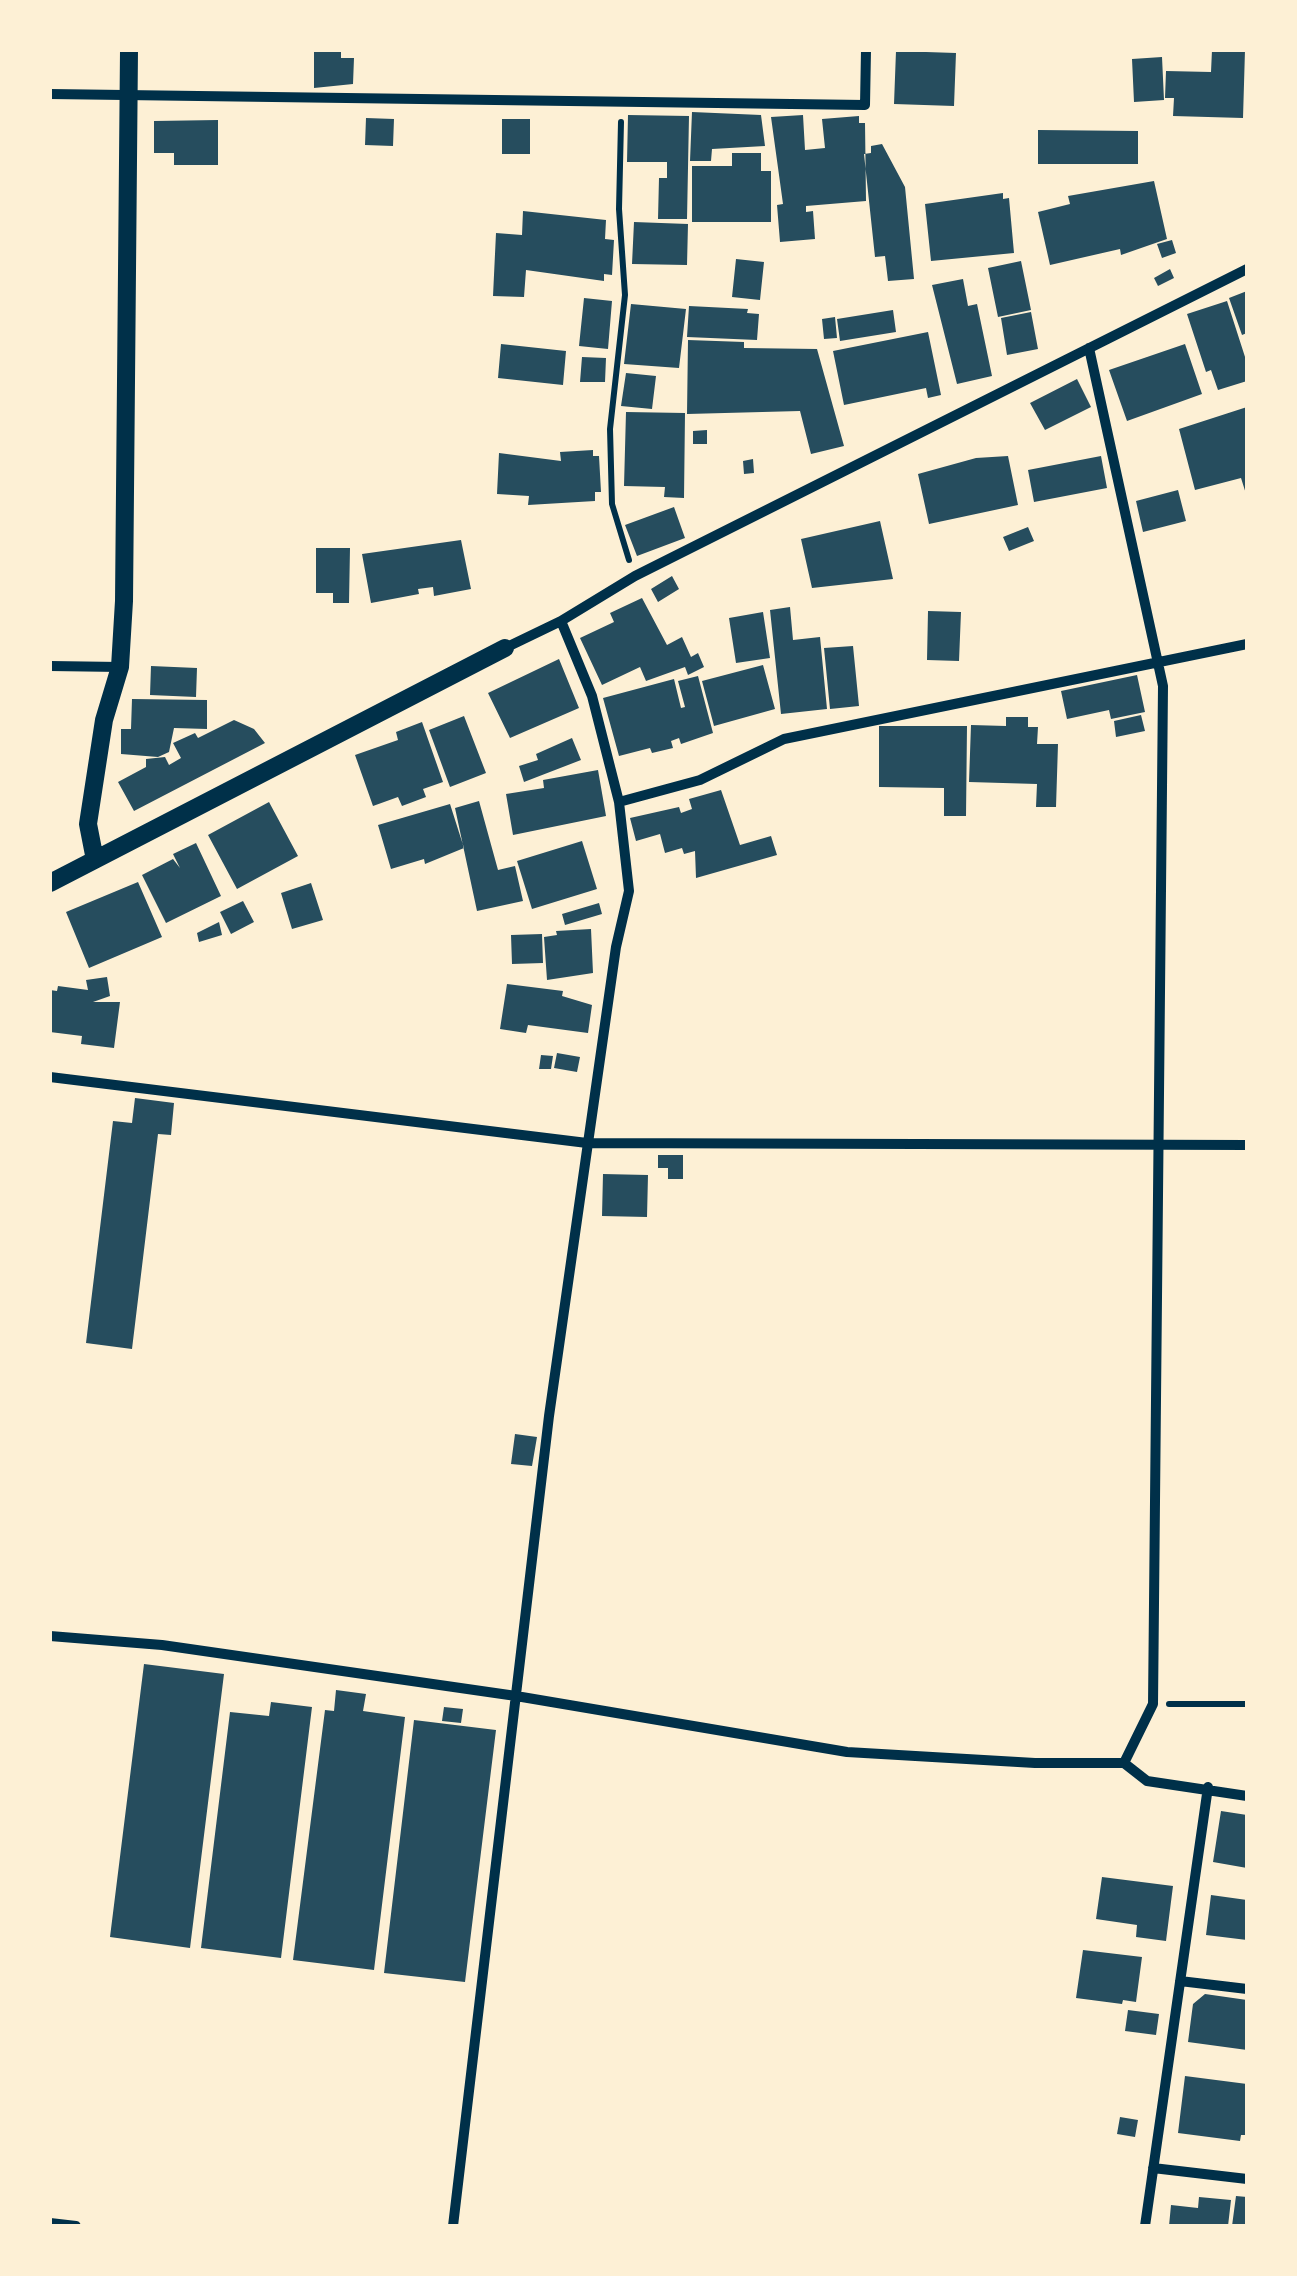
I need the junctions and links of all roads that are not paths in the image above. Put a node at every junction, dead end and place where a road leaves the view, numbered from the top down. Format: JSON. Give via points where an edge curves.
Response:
{"nodes":[{"id":1,"x":128,"y":50,"type":"edge"},
{"id":2,"x":866,"y":50,"type":"edge"},
{"id":3,"x":50,"y":94,"type":"edge"},
{"id":4,"x":128,"y":95,"type":"junction"},
{"id":5,"x":1247,"y":268,"type":"edge"},
{"id":6,"x":1090,"y":348,"type":"junction"},
{"id":7,"x":561,"y":621,"type":"junction"},
{"id":8,"x":1247,"y":644,"type":"edge"},
{"id":9,"x":505,"y":648,"type":"joint"},
{"id":10,"x":1160,"y":662,"type":"junction"},
{"id":11,"x":50,"y":666,"type":"edge"},
{"id":12,"x":120,"y":667,"type":"junction"},
{"id":13,"x":619,"y":802,"type":"junction"},
{"id":14,"x":95,"y":860,"type":"junction"},
{"id":15,"x":50,"y":883,"type":"edge"},
{"id":16,"x":50,"y":1077,"type":"edge"},
{"id":17,"x":587,"y":1142,"type":"junction"},
{"id":18,"x":1158,"y":1144,"type":"junction"},
{"id":19,"x":1247,"y":1145,"type":"edge"},
{"id":20,"x":50,"y":1636,"type":"edge"},
{"id":21,"x":516,"y":1696,"type":"junction"},
{"id":22,"x":1124,"y":1763,"type":"junction"},
{"id":23,"x":1208,"y":1787,"type":"junction"},
{"id":24,"x":1247,"y":1796,"type":"edge"},
{"id":25,"x":1180,"y":1981,"type":"junction"},
{"id":26,"x":1247,"y":1989,"type":"edge"},
{"id":27,"x":1153,"y":2168,"type":"junction"},
{"id":28,"x":1247,"y":2179,"type":"edge"},
{"id":29,"x":50,"y":2223,"type":"edge"},
{"id":30,"x":76,"y":2226,"type":"edge"},
{"id":31,"x":453,"y":2226,"type":"edge"},
{"id":32,"x":1144,"y":2226,"type":"edge"}],
"edges":[{"from":1,"to":4,"type":"street"},
{"from":2,"to":4,"type":"street","via":[[865,105]]},
{"from":3,"to":4,"type":"street"},
{"from":4,"to":12,"type":"street"},
{"from":5,"to":6,"type":"street"},
{"from":6,"to":7,"type":"street","via":[[635,576]]},
{"from":6,"to":10,"type":"street"},
{"from":7,"to":9,"type":"street"},
{"from":7,"to":13,"type":"street","via":[[592,696]]},
{"from":8,"to":10,"type":"street"},
{"from":9,"to":14,"type":"street"},
{"from":10,"to":13,"type":"street","via":[[784,739],[700,780]]},
{"from":10,"to":18,"type":"street"},
{"from":11,"to":12,"type":"street"},
{"from":12,"to":14,"type":"street","via":[[104,720],[88,824]]},
{"from":13,"to":17,"type":"street","via":[[629,890]]},
{"from":14,"to":15,"type":"street"},
{"from":16,"to":17,"type":"street"},
{"from":17,"to":18,"type":"street"},
{"from":17,"to":21,"type":"street"},
{"from":18,"to":19,"type":"street"},
{"from":18,"to":22,"type":"street","via":[[1153,1704]]},
{"from":20,"to":21,"type":"street"},
{"from":21,"to":22,"type":"street","via":[[847,1752]]},
{"from":21,"to":31,"type":"street"},
{"from":22,"to":23,"type":"street","via":[[1147,1781]]},
{"from":23,"to":24,"type":"street"},
{"from":23,"to":25,"type":"street"},
{"from":25,"to":26,"type":"street"},
{"from":25,"to":27,"type":"street"},
{"from":27,"to":28,"type":"street"},
{"from":27,"to":32,"type":"street"},
{"from":29,"to":30,"type":"street"}]}
